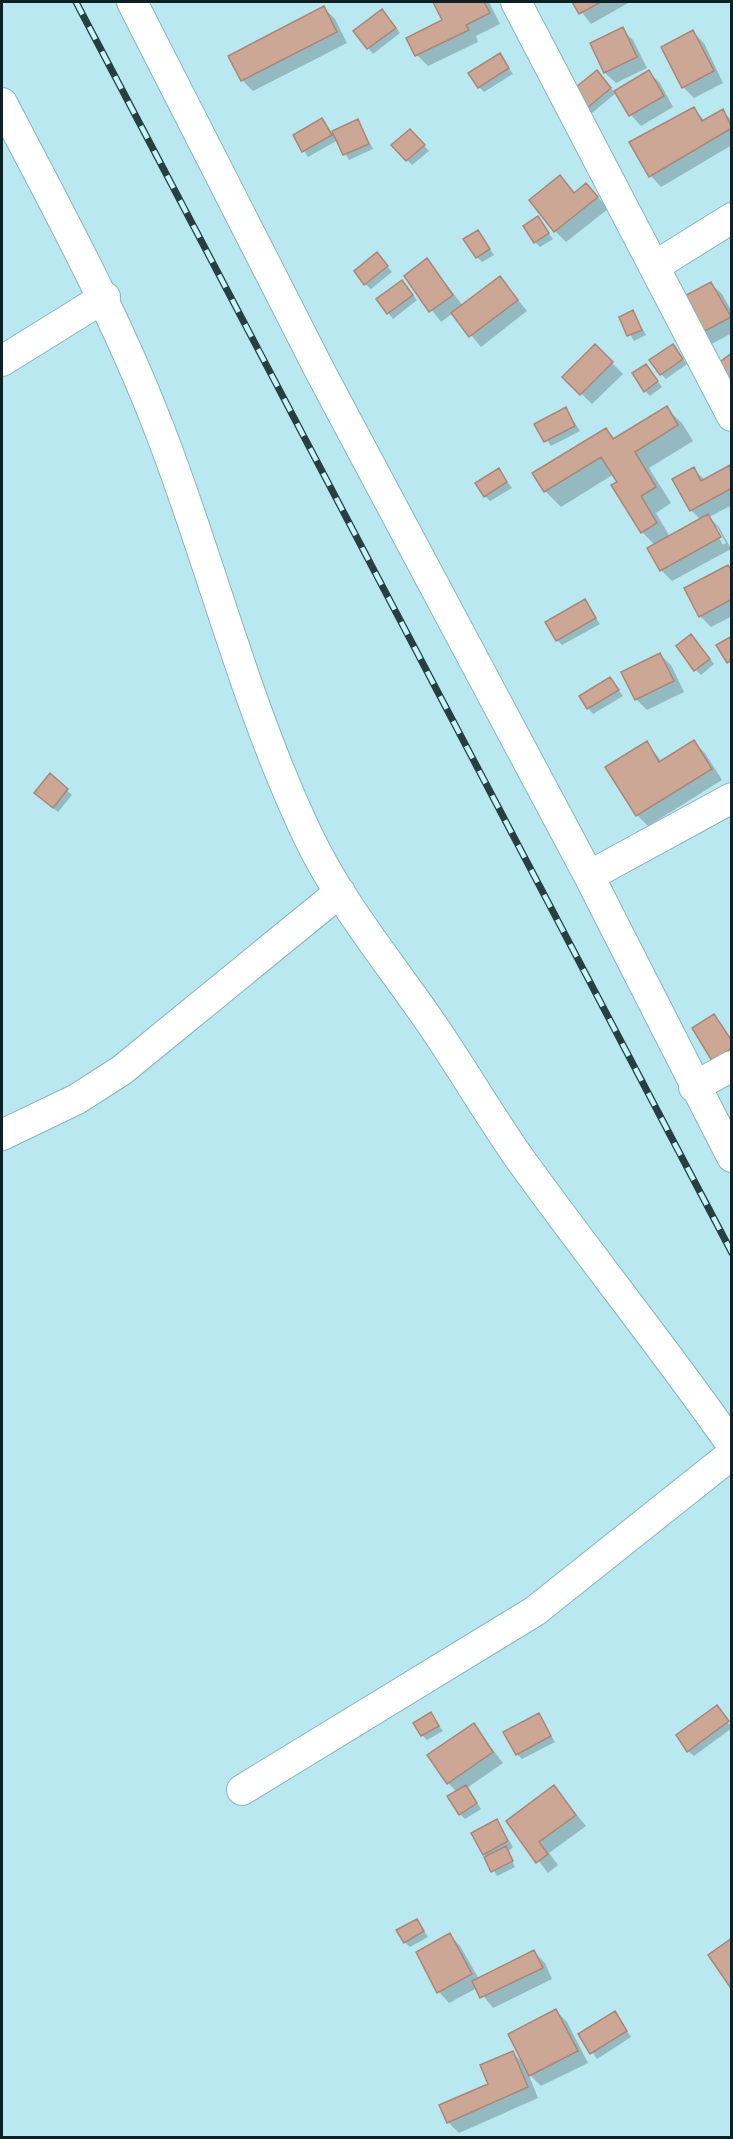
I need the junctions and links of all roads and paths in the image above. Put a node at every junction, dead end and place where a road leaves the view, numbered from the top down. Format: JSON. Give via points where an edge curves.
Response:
{"nodes":[{"id":1,"x":132,"y":2,"type":"edge"},
{"id":2,"x":516,"y":2,"type":"edge"},
{"id":3,"x":2,"y":103,"type":"edge"},
{"id":4,"x":732,"y":218,"type":"edge"},
{"id":5,"x":655,"y":266,"type":"junction"},
{"id":6,"x":105,"y":297,"type":"junction"},
{"id":7,"x":2,"y":361,"type":"edge"},
{"id":8,"x":732,"y":416,"type":"edge"},
{"id":9,"x":732,"y":798,"type":"edge"},
{"id":10,"x":589,"y":876,"type":"junction"},
{"id":11,"x":340,"y":892,"type":"junction"},
{"id":12,"x":732,"y":1066,"type":"edge"},
{"id":13,"x":694,"y":1087,"type":"junction"},
{"id":14,"x":2,"y":1135,"type":"edge"},
{"id":15,"x":732,"y":1157,"type":"edge"},
{"id":16,"x":732,"y":1445,"type":"edge"},
{"id":17,"x":732,"y":1454,"type":"edge"},
{"id":18,"x":242,"y":1790,"type":"dead end"}],
"edges":[{"from":1,"to":10,"type":"street","via":[[321,373]]},
{"from":2,"to":5,"type":"street"},
{"from":3,"to":6,"type":"street"},
{"from":4,"to":5,"type":"street"},
{"from":5,"to":8,"type":"street"},
{"from":6,"to":7,"type":"street"},
{"from":6,"to":11,"type":"street","via":[[166,446],[269,744],[309,839]]},
{"from":9,"to":10,"type":"street"},
{"from":10,"to":13,"type":"street"},
{"from":11,"to":14,"type":"street","via":[[122,1070],[77,1099]]},
{"from":11,"to":16,"type":"street","via":[[517,1154]]},
{"from":12,"to":13,"type":"street"},
{"from":13,"to":15,"type":"street"},
{"from":17,"to":18,"type":"street","via":[[535,1611]]}]}
